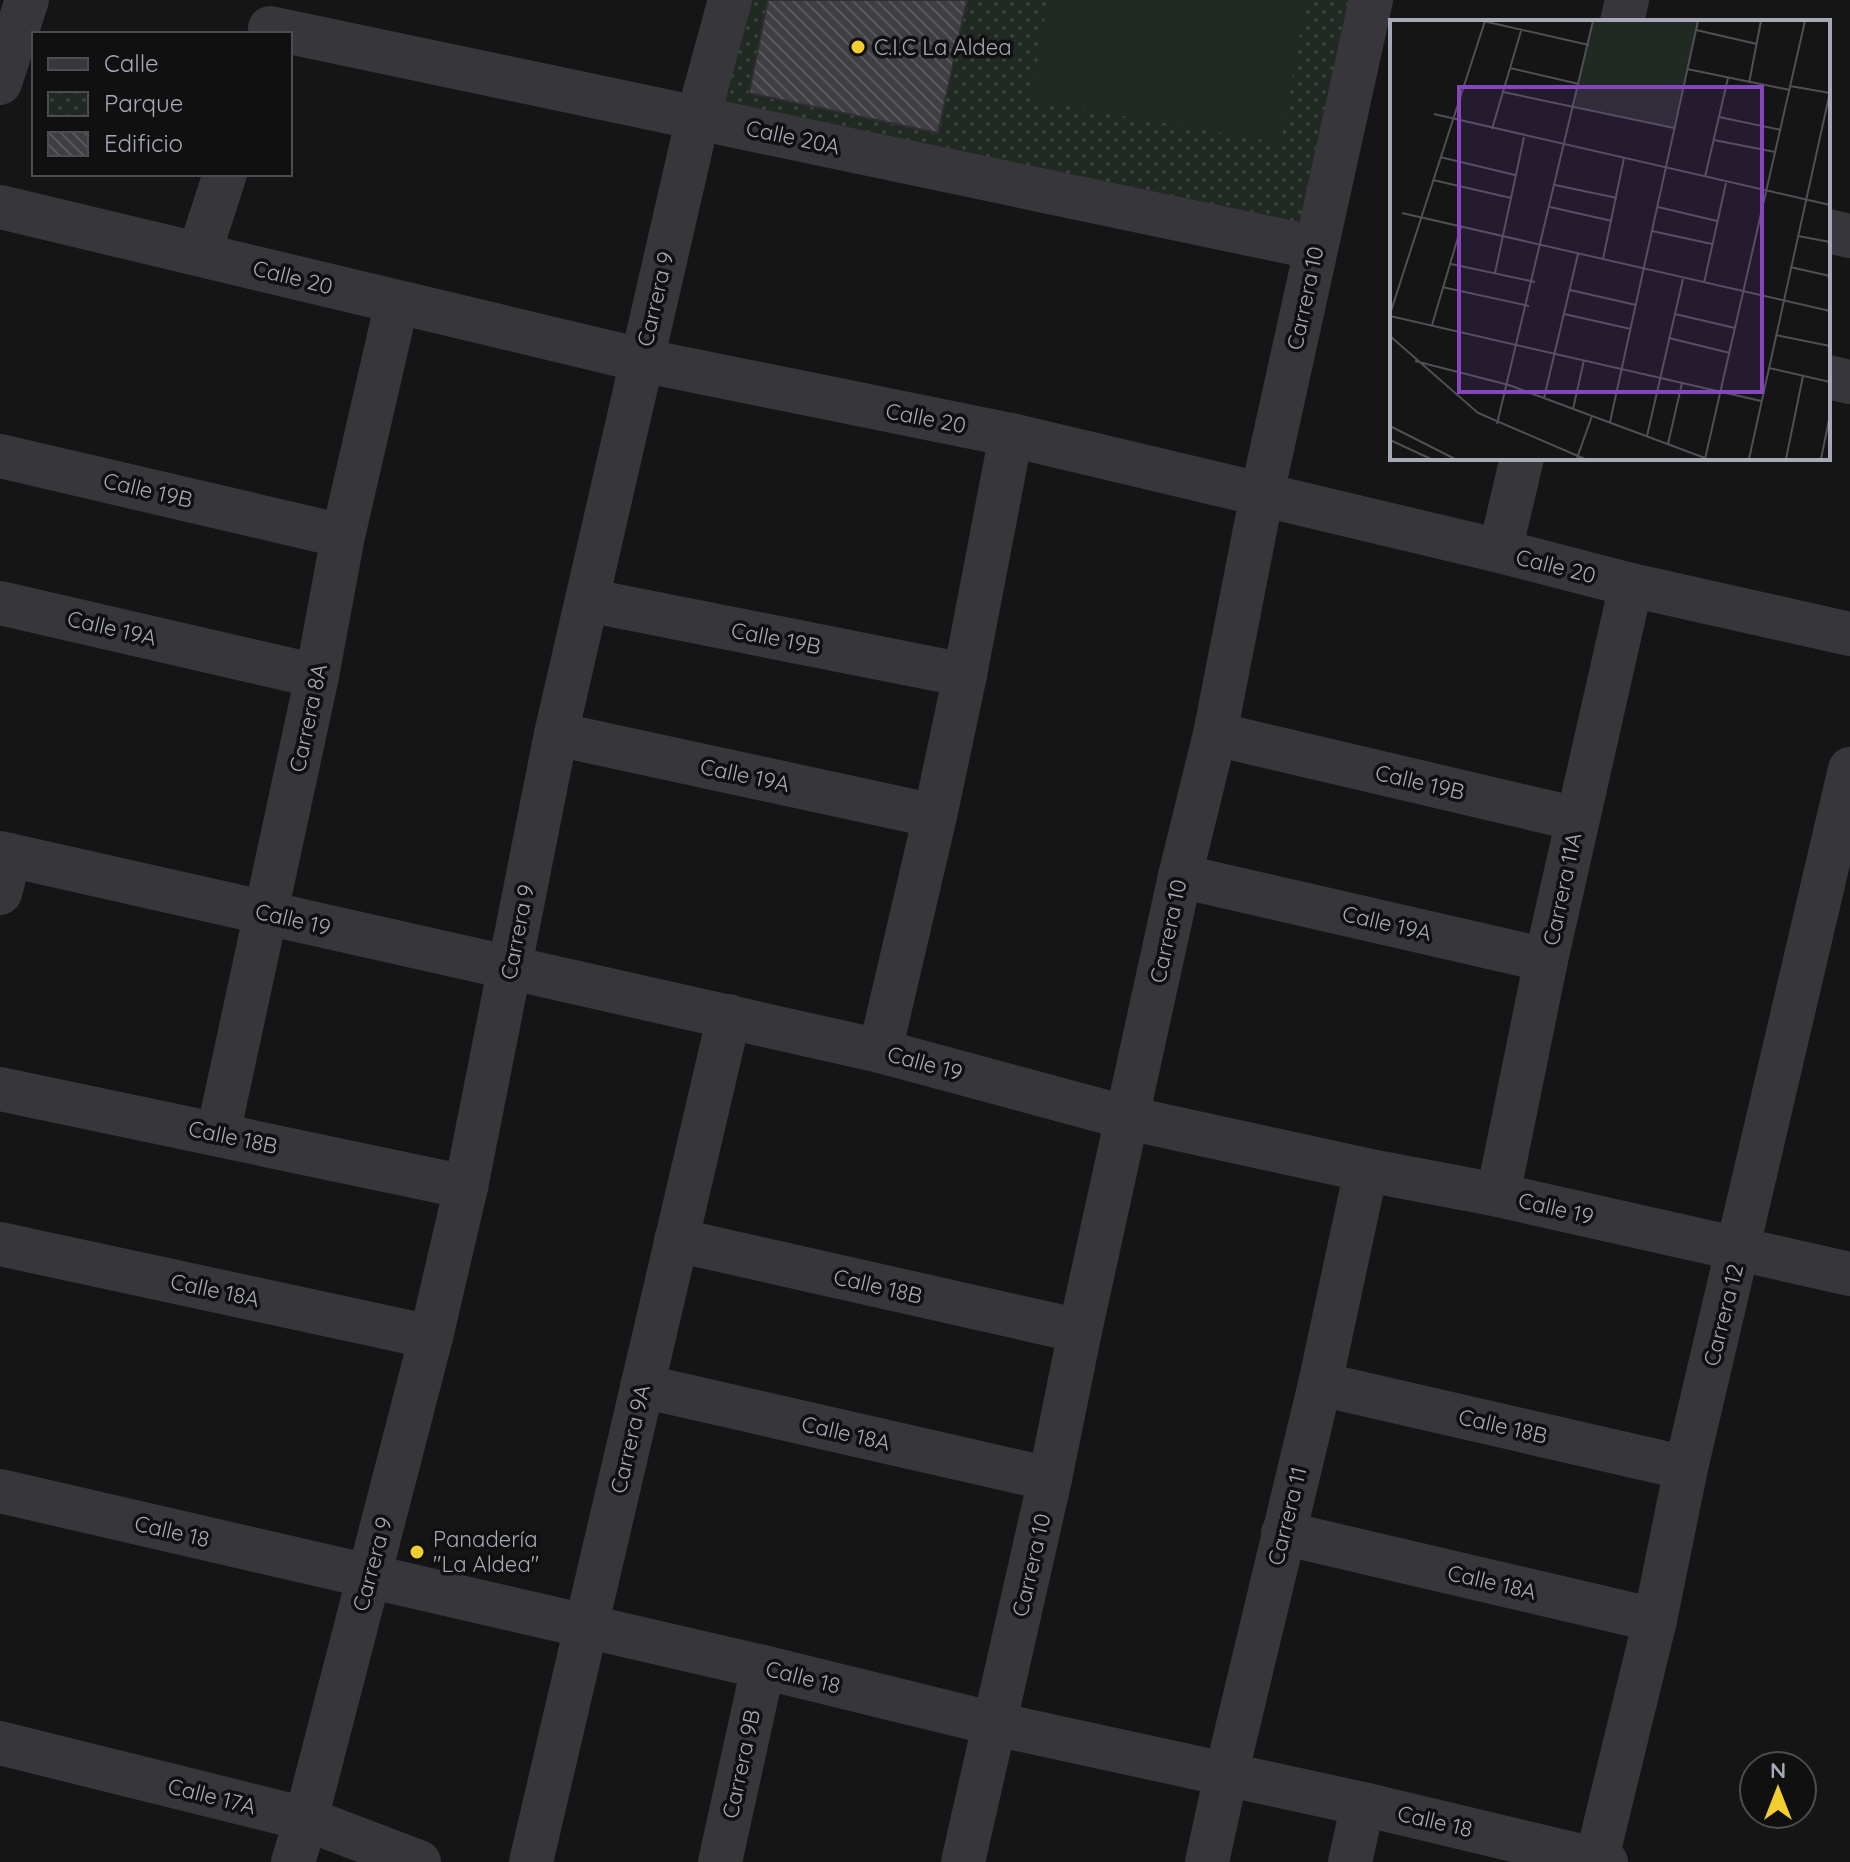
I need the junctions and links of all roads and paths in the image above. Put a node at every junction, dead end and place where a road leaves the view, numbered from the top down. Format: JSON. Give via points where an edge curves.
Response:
{"nodes":[{"id":1,"x":27,"y":0,"type":"edge"},
{"id":2,"x":730,"y":0,"type":"edge"},
{"id":3,"x":1371,"y":0,"type":"edge"},
{"id":4,"x":1627,"y":0,"type":"edge"},
{"id":5,"x":1622,"y":20,"type":"edge"},
{"id":6,"x":272,"y":21,"type":"edge"},
{"id":7,"x":0,"y":83,"type":"edge"},
{"id":8,"x":698,"y":117,"type":"junction"},
{"id":9,"x":224,"y":176,"type":"edge"},
{"id":10,"x":0,"y":207,"type":"edge"},
{"id":11,"x":1830,"y":231,"type":"edge"},
{"id":12,"x":1850,"y":236,"type":"edge"},
{"id":13,"x":1316,"y":248,"type":"junction"},
{"id":14,"x":199,"y":254,"type":"junction"},
{"id":15,"x":397,"y":302,"type":"junction"},
{"id":16,"x":641,"y":360,"type":"junction"},
{"id":17,"x":1830,"y":377,"type":"edge"},
{"id":18,"x":1850,"y":382,"type":"edge"},
{"id":19,"x":1011,"y":435,"type":"junction"},
{"id":20,"x":0,"y":456,"type":"edge"},
{"id":21,"x":1522,"y":460,"type":"edge"},
{"id":22,"x":1262,"y":494,"type":"junction"},
{"id":23,"x":343,"y":536,"type":"junction"},
{"id":24,"x":1500,"y":551,"type":"junction"},
{"id":25,"x":1631,"y":585,"type":"junction"},
{"id":26,"x":587,"y":600,"type":"junction"},
{"id":27,"x":0,"y":603,"type":"edge"},
{"id":28,"x":1850,"y":634,"type":"edge"},
{"id":29,"x":965,"y":675,"type":"junction"},
{"id":30,"x":317,"y":676,"type":"junction"},
{"id":31,"x":556,"y":734,"type":"junction"},
{"id":32,"x":1215,"y":734,"type":"junction"},
{"id":33,"x":1850,"y":769,"type":"edge"},
{"id":34,"x":935,"y":816,"type":"junction"},
{"id":35,"x":1577,"y":819,"type":"junction"},
{"id":36,"x":3,"y":867,"type":"edge"},
{"id":37,"x":1180,"y":876,"type":"junction"},
{"id":38,"x":266,"y":913,"type":"junction"},
{"id":39,"x":1546,"y":960,"type":"junction"},
{"id":40,"x":510,"y":968,"type":"junction"},
{"id":41,"x":729,"y":1016,"type":"junction"},
{"id":42,"x":880,"y":1051,"type":"junction"},
{"id":43,"x":0,"y":1089,"type":"edge"},
{"id":44,"x":1128,"y":1118,"type":"junction"},
{"id":45,"x":218,"y":1134,"type":"junction"},
{"id":46,"x":1366,"y":1170,"type":"junction"},
{"id":47,"x":466,"y":1187,"type":"junction"},
{"id":48,"x":1498,"y":1195,"type":"junction"},
{"id":49,"x":676,"y":1240,"type":"junction"},
{"id":50,"x":0,"y":1244,"type":"edge"},
{"id":51,"x":1738,"y":1250,"type":"junction"},
{"id":52,"x":1850,"y":1274,"type":"edge"},
{"id":53,"x":1080,"y":1331,"type":"junction"},
{"id":54,"x":431,"y":1337,"type":"junction"},
{"id":55,"x":1320,"y":1384,"type":"junction"},
{"id":56,"x":642,"y":1386,"type":"junction"},
{"id":57,"x":1686,"y":1468,"type":"junction"},
{"id":58,"x":1050,"y":1479,"type":"junction"},
{"id":59,"x":0,"y":1491,"type":"edge"},
{"id":60,"x":1283,"y":1533,"type":"junction"},
{"id":61,"x":368,"y":1576,"type":"junction"},
{"id":62,"x":1655,"y":1620,"type":"junction"},
{"id":63,"x":586,"y":1626,"type":"junction"},
{"id":64,"x":763,"y":1667,"type":"junction"},
{"id":65,"x":995,"y":1724,"type":"junction"},
{"id":66,"x":0,"y":1743,"type":"edge"},
{"id":67,"x":1226,"y":1775,"type":"junction"},
{"id":68,"x":1363,"y":1804,"type":"junction"},
{"id":69,"x":306,"y":1819,"type":"junction"},
{"id":70,"x":1600,"y":1861,"type":"edge"},
{"id":71,"x":293,"y":1862,"type":"edge"},
{"id":72,"x":419,"y":1862,"type":"edge"},
{"id":73,"x":531,"y":1862,"type":"edge"},
{"id":74,"x":720,"y":1862,"type":"edge"},
{"id":75,"x":963,"y":1862,"type":"edge"},
{"id":76,"x":1207,"y":1862,"type":"edge"},
{"id":77,"x":1350,"y":1862,"type":"edge"}],
"edges":[{"from":1,"to":7,"type":"street"},
{"from":2,"to":8,"type":"street","name":"Carrera 9"},
{"from":3,"to":13,"type":"street","name":"Carrera 10"},
{"from":4,"to":5,"type":"street"},
{"from":6,"to":8,"type":"street","name":"Calle 20A"},
{"from":8,"to":13,"type":"street","name":"Calle 20A"},
{"from":8,"to":16,"type":"street","name":"Carrera 9"},
{"from":9,"to":14,"type":"street"},
{"from":10,"to":14,"type":"street","name":"Calle 20"},
{"from":11,"to":12,"type":"street"},
{"from":13,"to":22,"type":"street","name":"Carrera 10"},
{"from":14,"to":15,"type":"street","name":"Calle 20"},
{"from":15,"to":16,"type":"street","name":"Calle 20"},
{"from":15,"to":23,"type":"street","name":"Carrera 8A"},
{"from":16,"to":19,"type":"street","name":"Calle 20"},
{"from":16,"to":26,"type":"street","name":"Carrera 9"},
{"from":17,"to":18,"type":"street"},
{"from":19,"to":22,"type":"street","name":"Calle 20"},
{"from":19,"to":29,"type":"street"},
{"from":20,"to":23,"type":"street","name":"Calle 19B"},
{"from":21,"to":24,"type":"street"},
{"from":22,"to":24,"type":"street","name":"Calle 20"},
{"from":22,"to":32,"type":"street","name":"Carrera 10"},
{"from":23,"to":30,"type":"street","name":"Carrera 8A"},
{"from":24,"to":25,"type":"street","name":"Calle 20"},
{"from":25,"to":28,"type":"street","name":"Calle 20"},
{"from":25,"to":35,"type":"street","name":"Carrera 11A"},
{"from":26,"to":29,"type":"street","name":"Calle 19B"},
{"from":26,"to":31,"type":"street","name":"Carrera 9"},
{"from":27,"to":30,"type":"street","name":"Calle 19A"},
{"from":29,"to":34,"type":"street"},
{"from":30,"to":38,"type":"street","name":"Carrera 8A"},
{"from":31,"to":34,"type":"street","name":"Calle 19A"},
{"from":31,"to":40,"type":"street","name":"Carrera 9"},
{"from":32,"to":35,"type":"street","name":"Calle 19B"},
{"from":32,"to":37,"type":"street","name":"Carrera 10"},
{"from":33,"to":51,"type":"street","name":"Carrera 12"},
{"from":34,"to":42,"type":"street"},
{"from":35,"to":39,"type":"street","name":"Carrera 11A"},
{"from":36,"to":38,"type":"street","name":"Calle 19"},
{"from":37,"to":39,"type":"street","name":"Calle 19A"},
{"from":37,"to":44,"type":"street","name":"Carrera 10"},
{"from":38,"to":40,"type":"street","name":"Calle 19"},
{"from":38,"to":45,"type":"street","name":"Carrera 8A"},
{"from":39,"to":48,"type":"street","name":"Carrera 11A"},
{"from":40,"to":41,"type":"street","name":"Calle 19"},
{"from":40,"to":47,"type":"street","name":"Carrera 9"},
{"from":41,"to":42,"type":"street","name":"Calle 19"},
{"from":41,"to":49,"type":"street","name":"Carrera 9A"},
{"from":42,"to":44,"type":"street","name":"Calle 19"},
{"from":43,"to":45,"type":"street","name":"Calle 18B"},
{"from":44,"to":46,"type":"street","name":"Calle 19"},
{"from":44,"to":53,"type":"street","name":"Carrera 10"},
{"from":45,"to":47,"type":"street","name":"Calle 18B"},
{"from":46,"to":48,"type":"street","name":"Calle 19"},
{"from":46,"to":55,"type":"street","name":"Carrera 11"},
{"from":47,"to":54,"type":"street","name":"Carrera 9"},
{"from":48,"to":51,"type":"street","name":"Calle 19"},
{"from":49,"to":53,"type":"street","name":"Calle 18B"},
{"from":49,"to":56,"type":"street","name":"Carrera 9A"},
{"from":50,"to":54,"type":"street","name":"Calle 18A"},
{"from":51,"to":52,"type":"street","name":"Calle 19"},
{"from":51,"to":57,"type":"street","name":"Carrera 12"},
{"from":53,"to":58,"type":"street","name":"Carrera 10"},
{"from":54,"to":61,"type":"street","name":"Carrera 9"},
{"from":55,"to":57,"type":"street","name":"Calle 18B"},
{"from":55,"to":60,"type":"street","name":"Carrera 11"},
{"from":56,"to":58,"type":"street","name":"Calle 18A"},
{"from":56,"to":63,"type":"street","name":"Carrera 9A"},
{"from":57,"to":62,"type":"street","name":"Carrera 12"},
{"from":58,"to":65,"type":"street","name":"Carrera 10"},
{"from":59,"to":61,"type":"street","name":"Calle 18"},
{"from":60,"to":62,"type":"street","name":"Calle 18A"},
{"from":60,"to":67,"type":"street","name":"Carrera 11"},
{"from":61,"to":63,"type":"street","name":"Calle 18"},
{"from":61,"to":69,"type":"street","name":"Carrera 9"},
{"from":62,"to":70,"type":"street","name":"Carrera 12"},
{"from":63,"to":64,"type":"street","name":"Calle 18"},
{"from":63,"to":73,"type":"street","name":"Carrera 9A"},
{"from":64,"to":65,"type":"street","name":"Calle 18"},
{"from":64,"to":74,"type":"street","name":"Carrera 9B"},
{"from":65,"to":67,"type":"street","name":"Calle 18"},
{"from":65,"to":75,"type":"street","name":"Carrera 10"},
{"from":66,"to":69,"type":"street","name":"Calle 17A"},
{"from":67,"to":68,"type":"street","name":"Calle 18"},
{"from":67,"to":76,"type":"street","name":"Carrera 11"},
{"from":68,"to":70,"type":"street","name":"Calle 18"},
{"from":68,"to":77,"type":"street"},
{"from":69,"to":71,"type":"street","name":"Carrera 9"},
{"from":69,"to":72,"type":"street","name":"Calle 17A"}]}
